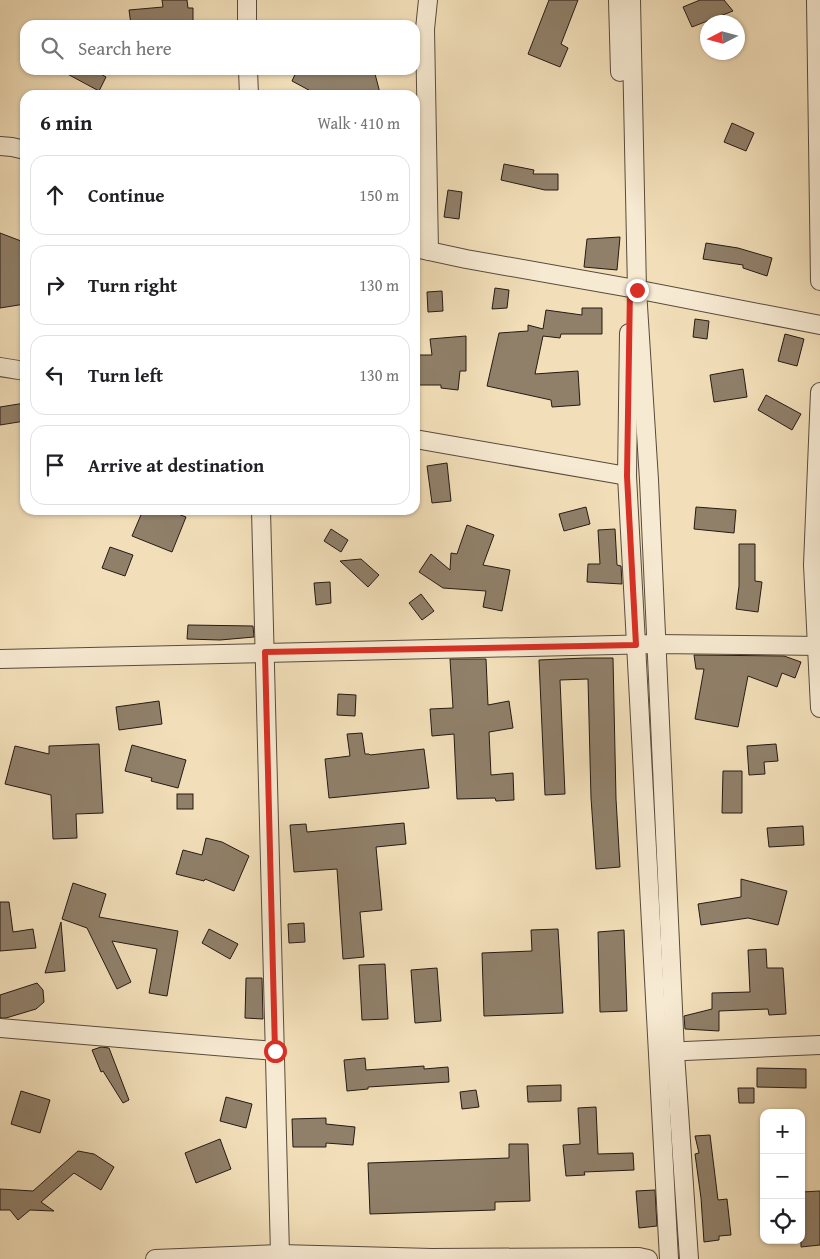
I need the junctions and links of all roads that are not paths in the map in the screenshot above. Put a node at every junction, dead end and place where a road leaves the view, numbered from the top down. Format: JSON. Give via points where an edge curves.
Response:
{"nodes":[{"id":1,"x":246,"y":0,"type":"edge"},
{"id":2,"x":428,"y":0,"type":"edge"},
{"id":3,"x":618,"y":0,"type":"edge"},
{"id":4,"x":631,"y":0,"type":"edge"},
{"id":5,"x":816,"y":0,"type":"edge"},
{"id":6,"x":247,"y":20,"type":"edge"},
{"id":7,"x":248,"y":75,"type":"edge"},
{"id":8,"x":249,"y":90,"type":"edge"},
{"id":9,"x":0,"y":146,"type":"edge"},
{"id":10,"x":20,"y":149,"type":"edge"},
{"id":11,"x":422,"y":250,"type":"edge"},
{"id":12,"x":820,"y":281,"type":"edge"},
{"id":13,"x":634,"y":288,"type":"junction"},
{"id":14,"x":820,"y":325,"type":"edge"},
{"id":15,"x":0,"y":367,"type":"edge"},
{"id":16,"x":20,"y":370,"type":"edge"},
{"id":17,"x":820,"y":392,"type":"edge"},
{"id":18,"x":420,"y":440,"type":"edge"},
{"id":19,"x":627,"y":476,"type":"junction"},
{"id":20,"x":261,"y":515,"type":"edge"},
{"id":21,"x":657,"y":644,"type":"junction"},
{"id":22,"x":636,"y":645,"type":"junction"},
{"id":23,"x":819,"y":646,"type":"edge"},
{"id":24,"x":265,"y":652,"type":"junction"},
{"id":25,"x":0,"y":659,"type":"edge"},
{"id":26,"x":820,"y":708,"type":"edge"},
{"id":27,"x":0,"y":1028,"type":"edge"},
{"id":28,"x":820,"y":1045,"type":"edge"},
{"id":29,"x":275,"y":1051,"type":"junction"},
{"id":30,"x":667,"y":1052,"type":"junction"},
{"id":31,"x":280,"y":1254,"type":"junction"},
{"id":32,"x":432,"y":1258,"type":"edge"},
{"id":33,"x":155,"y":1259,"type":"edge"},
{"id":34,"x":648,"y":1259,"type":"edge"},
{"id":35,"x":669,"y":1259,"type":"edge"},
{"id":36,"x":690,"y":1259,"type":"edge"}],
"edges":[{"from":1,"to":6,"type":"street"},
{"from":2,"to":11,"type":"street","via":[[424,29]]},
{"from":3,"to":13,"type":"street","via":[[623,155]]},
{"from":4,"to":13,"type":"street"},
{"from":5,"to":12,"type":"street"},
{"from":7,"to":8,"type":"street"},
{"from":9,"to":10,"type":"street"},
{"from":11,"to":13,"type":"street"},
{"from":13,"to":14,"type":"street"},
{"from":13,"to":19,"type":"street"},
{"from":13,"to":21,"type":"street","via":[[649,480]]},
{"from":15,"to":16,"type":"street"},
{"from":17,"to":23,"type":"street","via":[[813,565]]},
{"from":18,"to":19,"type":"street"},
{"from":19,"to":22,"type":"street"},
{"from":20,"to":24,"type":"street"},
{"from":21,"to":22,"type":"street"},
{"from":21,"to":23,"type":"street"},
{"from":21,"to":30,"type":"street"},
{"from":22,"to":24,"type":"street"},
{"from":22,"to":30,"type":"street"},
{"from":23,"to":26,"type":"street"},
{"from":24,"to":25,"type":"street"},
{"from":24,"to":29,"type":"street"},
{"from":27,"to":29,"type":"street"},
{"from":28,"to":30,"type":"street"},
{"from":29,"to":31,"type":"street"},
{"from":30,"to":35,"type":"street"},
{"from":30,"to":36,"type":"street"},
{"from":31,"to":32,"type":"street"},
{"from":31,"to":33,"type":"street"},
{"from":32,"to":34,"type":"street","via":[[639,1256]]}]}
